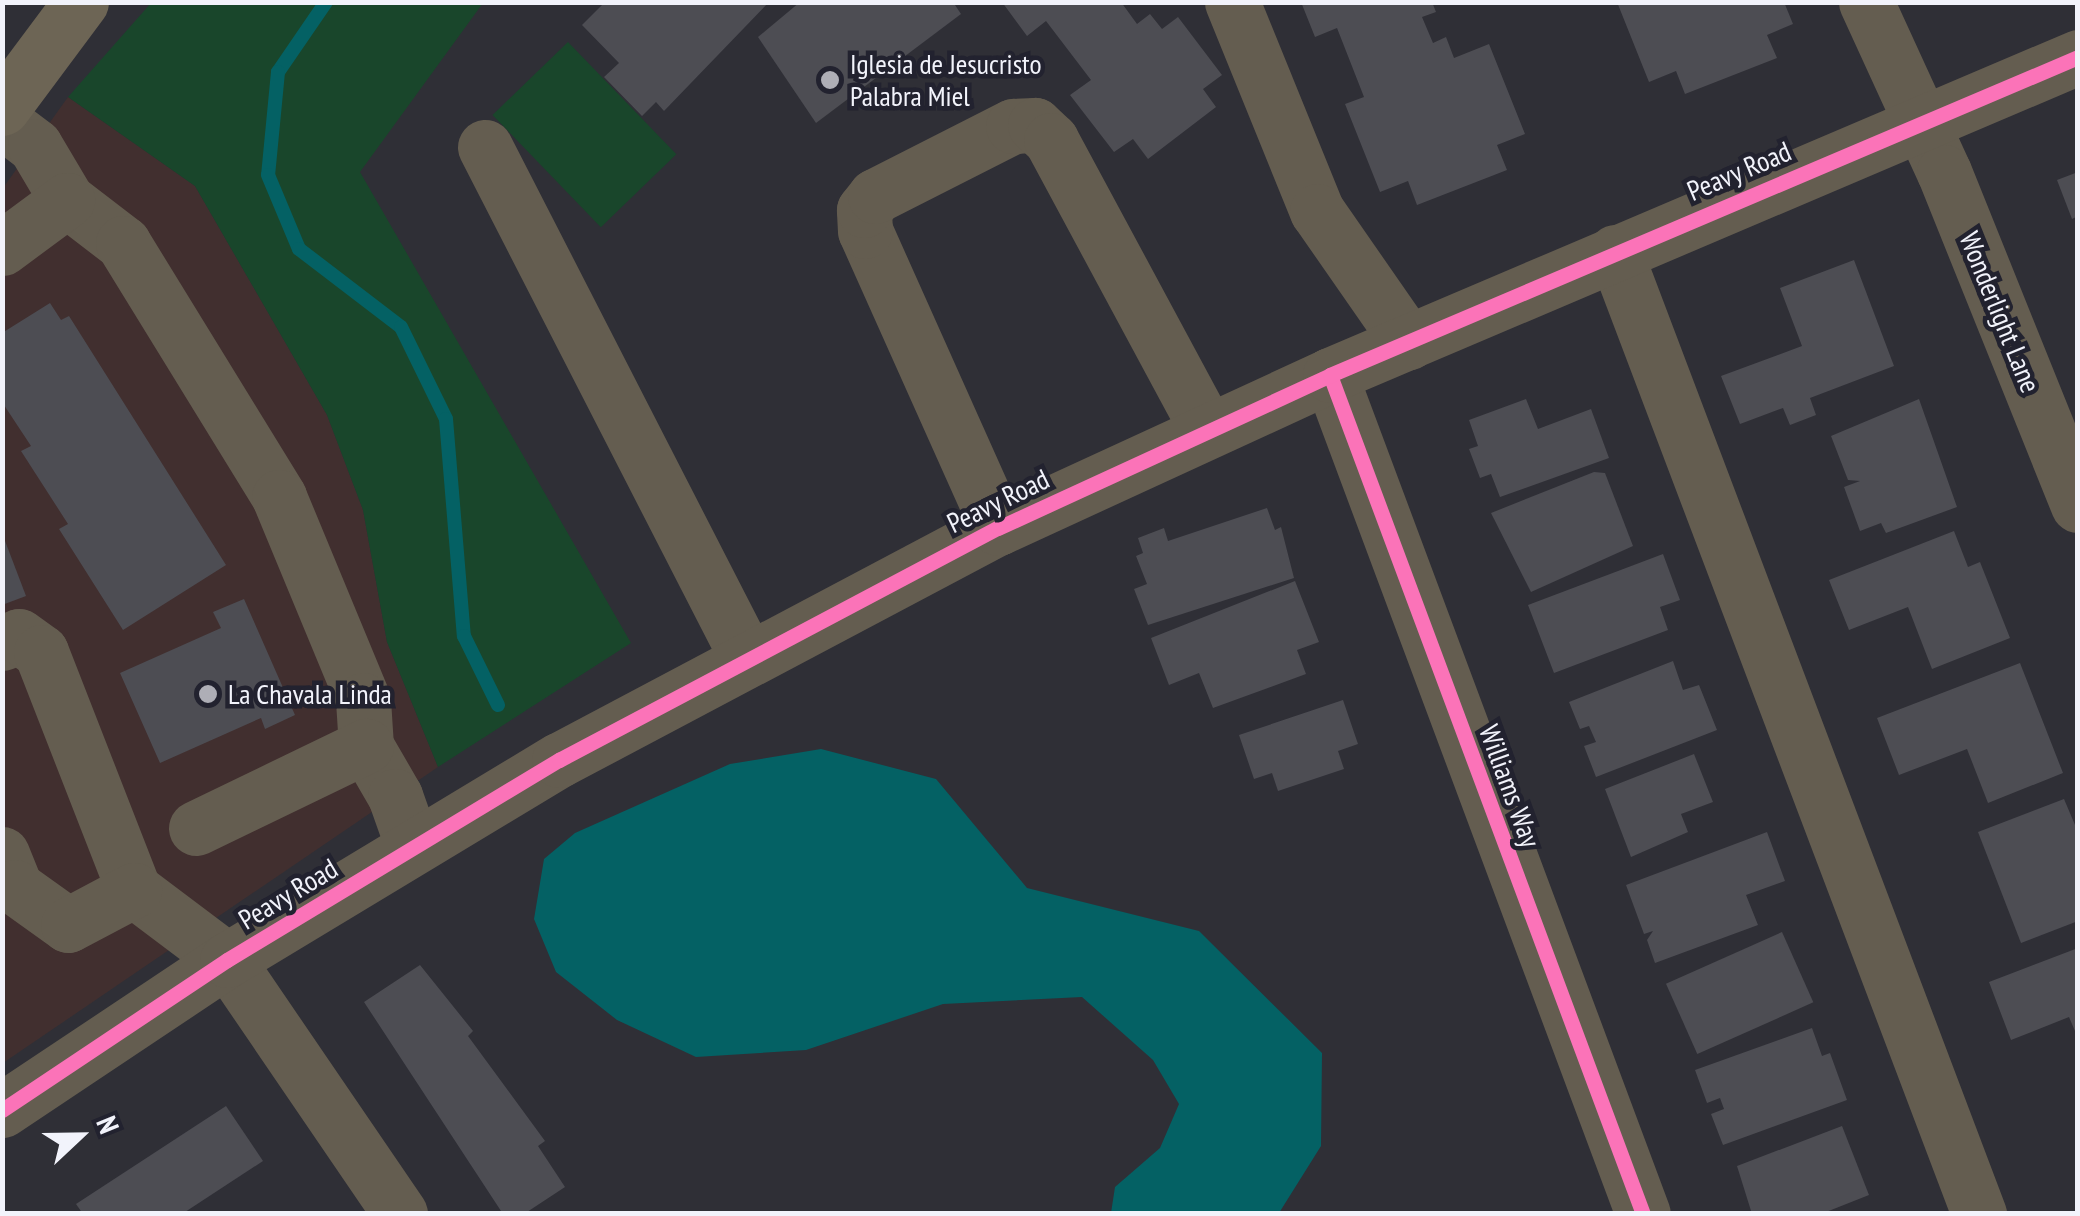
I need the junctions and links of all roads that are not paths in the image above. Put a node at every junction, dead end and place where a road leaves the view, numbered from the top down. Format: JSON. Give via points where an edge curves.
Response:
{"nodes":[{"id":1,"x":81,"y":2,"type":"edge"},
{"id":2,"x":1232,"y":2,"type":"edge"},
{"id":3,"x":1873,"y":20,"type":"edge"},
{"id":4,"x":2078,"y":56,"type":"edge"},
{"id":5,"x":2,"y":108,"type":"edge"},
{"id":6,"x":2,"y":121,"type":"edge"},
{"id":7,"x":1918,"y":121,"type":"junction"},
{"id":8,"x":485,"y":147,"type":"dead end"},
{"id":9,"x":68,"y":200,"type":"junction"},
{"id":10,"x":2,"y":248,"type":"edge"},
{"id":11,"x":1615,"y":252,"type":"junction"},
{"id":12,"x":1408,"y":342,"type":"junction"},
{"id":13,"x":1330,"y":376,"type":"junction"},
{"id":14,"x":1208,"y":430,"type":"junction"},
{"id":15,"x":2078,"y":504,"type":"edge"},
{"id":16,"x":998,"y":528,"type":"junction"},
{"id":17,"x":2,"y":643,"type":"edge"},
{"id":18,"x":746,"y":656,"type":"junction"},
{"id":19,"x":366,"y":746,"type":"junction"},
{"id":20,"x":196,"y":828,"type":"dead end"},
{"id":21,"x":413,"y":847,"type":"junction"},
{"id":22,"x":2,"y":854,"type":"edge"},
{"id":23,"x":134,"y":890,"type":"junction"},
{"id":24,"x":227,"y":960,"type":"junction"},
{"id":25,"x":2,"y":1110,"type":"edge"},
{"id":26,"x":400,"y":1214,"type":"edge"},
{"id":27,"x":1643,"y":1214,"type":"edge"},
{"id":28,"x":1979,"y":1214,"type":"edge"}],
"edges":[{"from":1,"to":5,"type":"main road"},
{"from":2,"to":12,"type":"street","via":[[1316,210]]},
{"from":3,"to":7,"type":"street","name":"Wonderlight Lane"},
{"from":4,"to":7,"type":"street","name":"Peavy Road"},
{"from":6,"to":9,"type":"street","via":[[35,146]]},
{"from":7,"to":11,"type":"street","name":"Peavy Road"},
{"from":7,"to":15,"type":"street","name":"Wonderlight Lane"},
{"from":8,"to":18,"type":"street"},
{"from":9,"to":10,"type":"street"},
{"from":9,"to":19,"type":"street","via":[[122,242],[279,497],[362,700]]},
{"from":11,"to":12,"type":"street","name":"Peavy Road"},
{"from":11,"to":28,"type":"street"},
{"from":12,"to":13,"type":"street","name":"Peavy Road"},
{"from":13,"to":14,"type":"street","name":"Peavy Road"},
{"from":13,"to":27,"type":"street","name":"Williams Way"},
{"from":14,"to":16,"type":"street","name":"Peavy Road"},
{"from":14,"to":16,"type":"street","via":[[1051,140],[1035,125],[1013,126],[876,196],[864,210],[866,230]]},
{"from":16,"to":18,"type":"street","name":"Peavy Road"},
{"from":17,"to":23,"type":"street","via":[[18,636],[42,652]]},
{"from":18,"to":21,"type":"street","name":"Peavy Road"},
{"from":19,"to":20,"type":"street"},
{"from":19,"to":21,"type":"street","via":[[395,796]]},
{"from":21,"to":24,"type":"street","name":"Peavy Road"},
{"from":22,"to":23,"type":"street","via":[[16,887],[68,925]]},
{"from":23,"to":24,"type":"street"},
{"from":24,"to":25,"type":"street","name":"Peavy Road"},
{"from":24,"to":26,"type":"street"}]}
